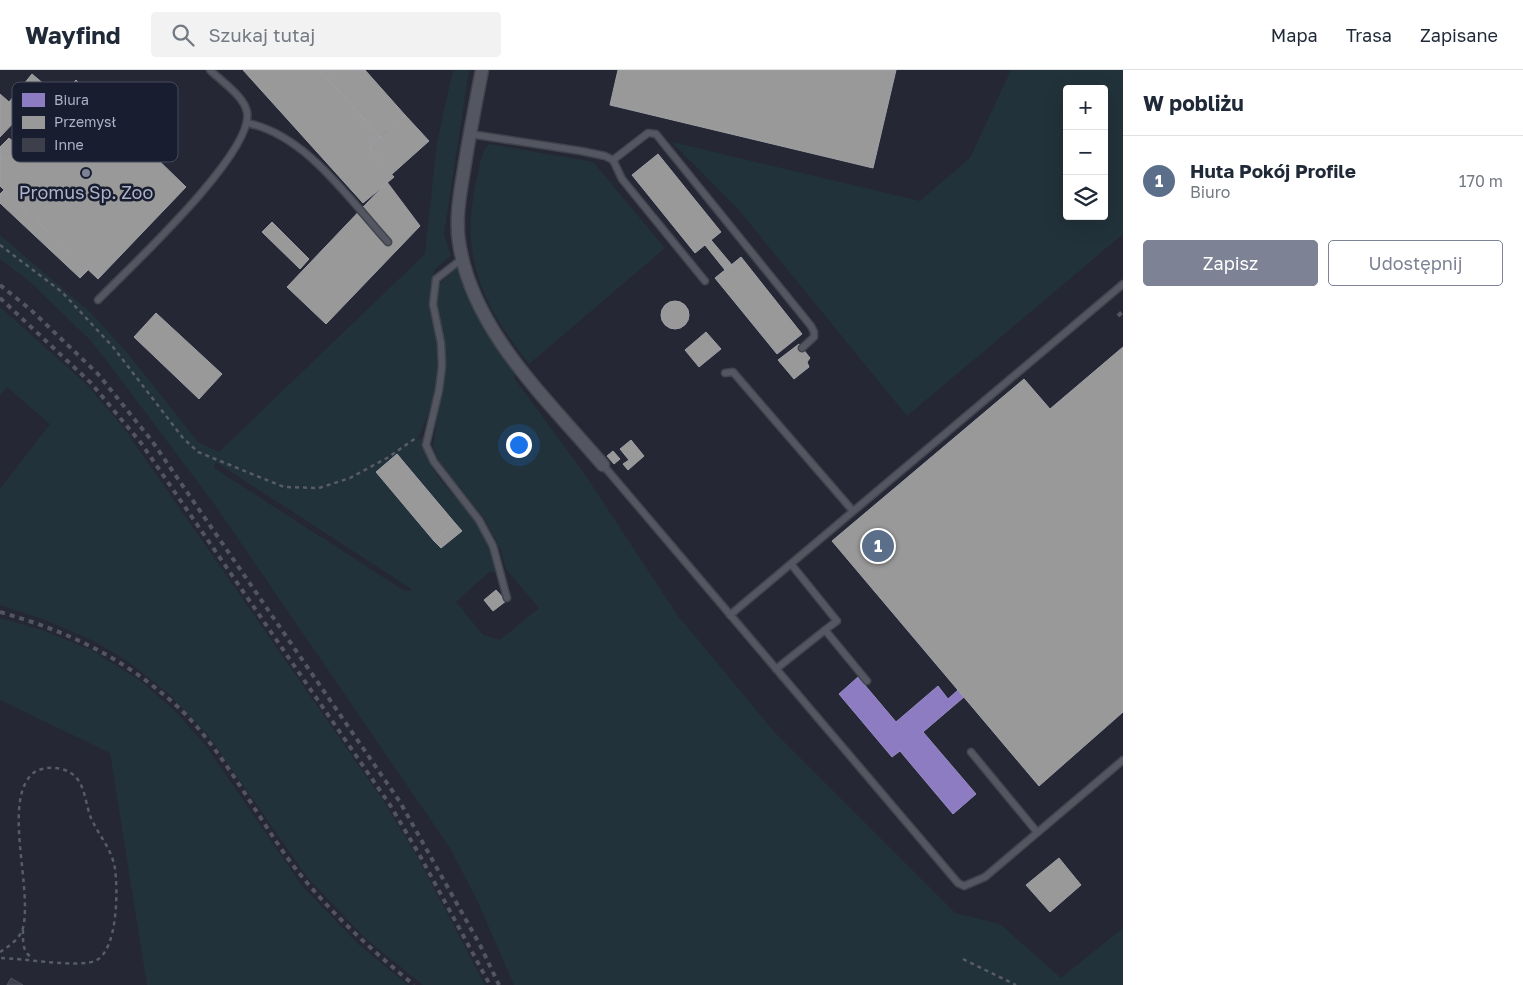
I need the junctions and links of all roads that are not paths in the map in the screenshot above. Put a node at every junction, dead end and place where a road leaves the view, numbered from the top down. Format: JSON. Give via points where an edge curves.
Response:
{"nodes":[{"id":1,"x":210,"y":70,"type":"edge"},
{"id":2,"x":482,"y":70,"type":"edge"},
{"id":3,"x":247,"y":123,"type":"junction"},
{"id":4,"x":470,"y":134,"type":"junction"},
{"id":5,"x":613,"y":160,"type":"junction"},
{"id":6,"x":388,"y":242,"type":"dead end"},
{"id":7,"x":463,"y":258,"type":"junction"},
{"id":8,"x":705,"y":281,"type":"dead end"},
{"id":9,"x":1123,"y":284,"type":"edge"},
{"id":10,"x":98,"y":300,"type":"dead end"},
{"id":11,"x":802,"y":348,"type":"dead end"},
{"id":12,"x":724,"y":372,"type":"dead end"},
{"id":13,"x":603,"y":465,"type":"joint"},
{"id":14,"x":854,"y":511,"type":"junction"},
{"id":15,"x":791,"y":564,"type":"junction"},
{"id":16,"x":507,"y":598,"type":"dead end"},
{"id":17,"x":730,"y":615,"type":"junction"},
{"id":18,"x":824,"y":630,"type":"junction"},
{"id":19,"x":776,"y":669,"type":"junction"},
{"id":20,"x":867,"y":681,"type":"dead end"},
{"id":21,"x":971,"y":752,"type":"dead end"},
{"id":22,"x":1123,"y":760,"type":"edge"},
{"id":23,"x":1038,"y":832,"type":"junction"}],
"edges":[{"from":1,"to":3,"type":"lane","via":[[236,95],[247,112]]},
{"from":2,"to":4,"type":"street"},
{"from":3,"to":6,"type":"lane","via":[[264,126],[296,144]]},
{"from":3,"to":10,"type":"lane","via":[[238,144],[208,187]]},
{"from":4,"to":5,"type":"lane","via":[[605,156]]},
{"from":4,"to":7,"type":"street","via":[[459,208],[459,242]]},
{"from":5,"to":8,"type":"lane","via":[[622,179]]},
{"from":5,"to":11,"type":"lane","via":[[648,133],[656,134],[810,326],[814,337]]},
{"from":7,"to":13,"type":"street","via":[[479,303],[498,338]]},
{"from":7,"to":16,"type":"lane","via":[[436,279],[434,304],[442,366],[426,445],[434,462],[479,520],[493,546]]},
{"from":9,"to":14,"type":"lane"},
{"from":12,"to":14,"type":"lane","via":[[734,372]]},
{"from":13,"to":17,"type":"lane"},
{"from":14,"to":15,"type":"lane"},
{"from":15,"to":17,"type":"lane"},
{"from":15,"to":18,"type":"lane","via":[[837,621]]},
{"from":17,"to":19,"type":"lane"},
{"from":18,"to":19,"type":"lane"},
{"from":18,"to":20,"type":"lane"},
{"from":19,"to":23,"type":"lane","via":[[958,883],[964,886],[984,877]]},
{"from":21,"to":23,"type":"lane"},
{"from":22,"to":23,"type":"lane"}]}
